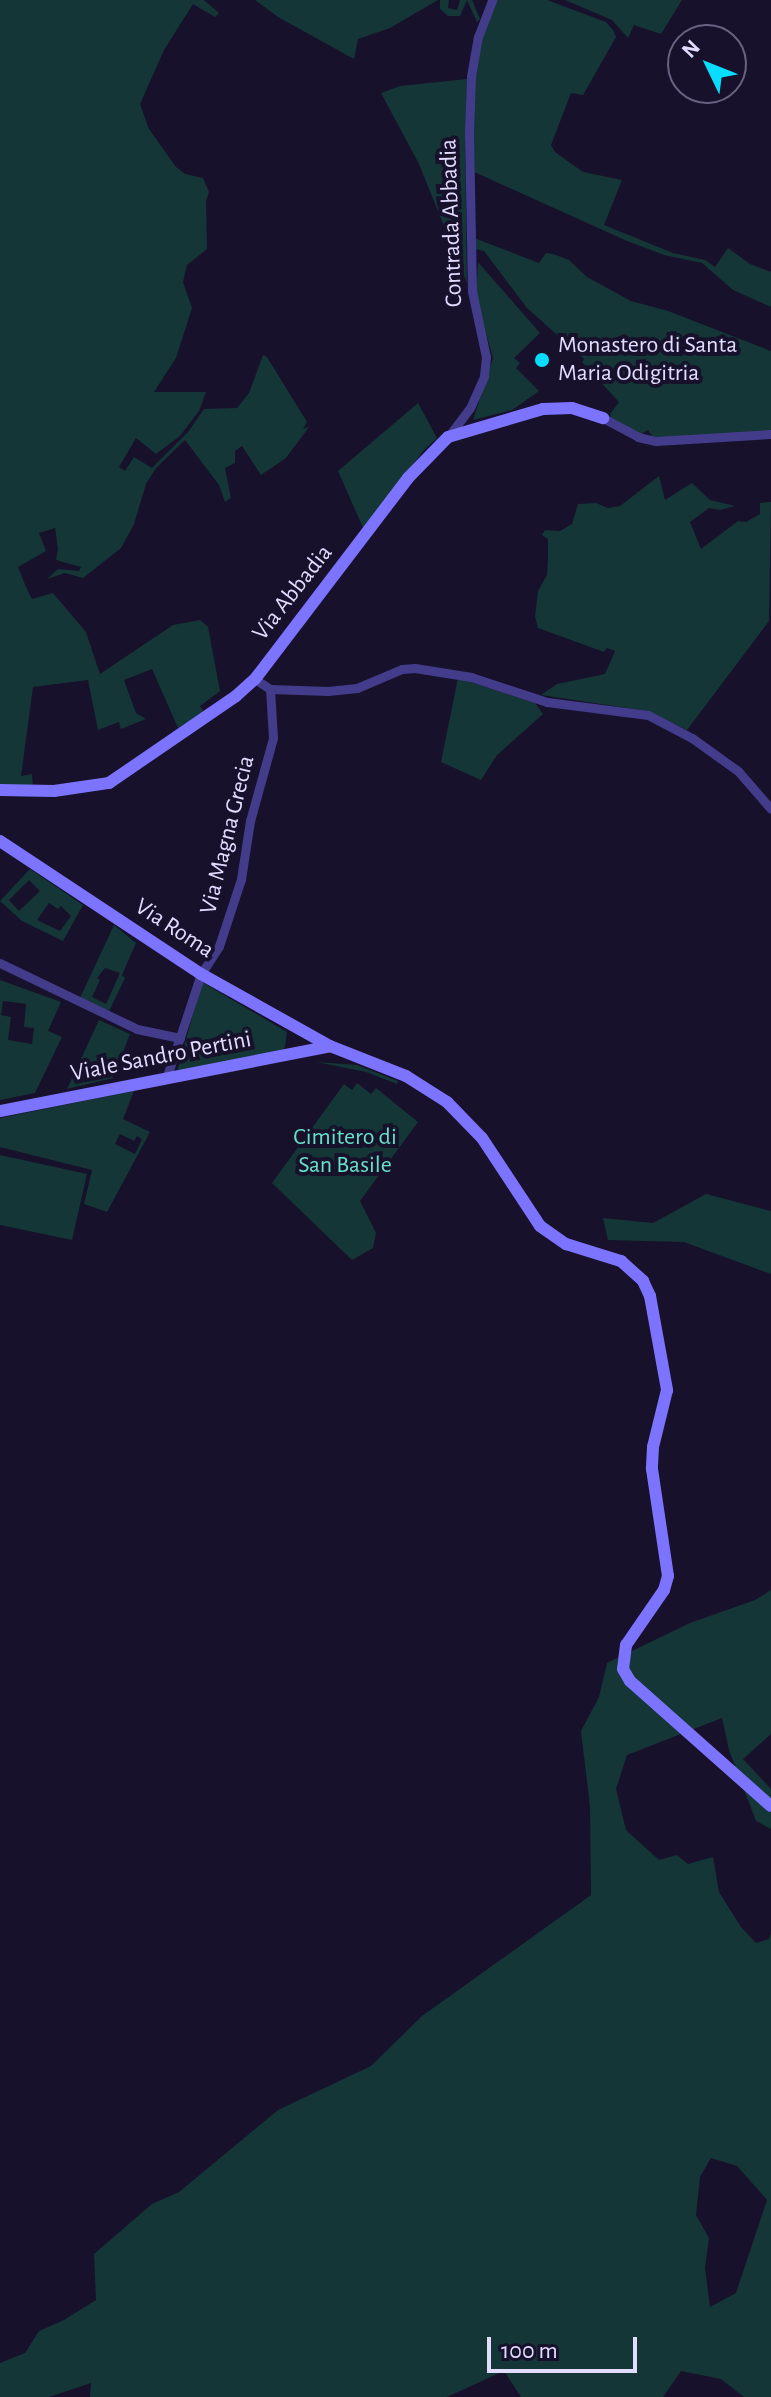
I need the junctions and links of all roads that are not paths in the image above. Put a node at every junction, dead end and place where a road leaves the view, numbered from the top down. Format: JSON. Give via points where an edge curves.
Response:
{"nodes":[{"id":1,"x":492,"y":0,"type":"edge"},
{"id":2,"x":603,"y":418,"type":"joint"},
{"id":3,"x":771,"y":434,"type":"edge"},
{"id":4,"x":448,"y":437,"type":"junction"},
{"id":5,"x":255,"y":679,"type":"junction"},
{"id":6,"x":270,"y":689,"type":"junction"},
{"id":7,"x":0,"y":790,"type":"edge"},
{"id":8,"x":771,"y":809,"type":"edge"},
{"id":9,"x":0,"y":841,"type":"edge"},
{"id":10,"x":0,"y":963,"type":"edge"},
{"id":11,"x":201,"y":974,"type":"junction"},
{"id":12,"x":180,"y":1038,"type":"junction"},
{"id":13,"x":330,"y":1046,"type":"junction"},
{"id":14,"x":167,"y":1076,"type":"junction"},
{"id":15,"x":0,"y":1111,"type":"edge"},
{"id":16,"x":771,"y":1806,"type":"edge"}],
"edges":[{"from":1,"to":4,"type":"street","name":"Contrada Abbadia","via":[[471,76],[469,131],[472,291],[486,357],[470,408]]},
{"from":2,"to":3,"type":"street","via":[[656,441]]},
{"from":2,"to":4,"type":"street","name":"Via Abbadia","via":[[572,408],[543,409]]},
{"from":4,"to":5,"type":"street","name":"Via Abbadia","via":[[408,478]]},
{"from":5,"to":6,"type":"street"},
{"from":5,"to":7,"type":"street","name":"Via Abbadia","via":[[109,783],[67,790]]},
{"from":6,"to":8,"type":"street","via":[[357,688],[415,668],[471,677],[547,702],[648,715],[738,771]]},
{"from":6,"to":11,"type":"street","name":"Via Magna Grecia","via":[[273,738],[250,821],[241,879],[219,946]]},
{"from":9,"to":11,"type":"street","name":"Via Roma"},
{"from":10,"to":12,"type":"street","via":[[137,1029]]},
{"from":11,"to":12,"type":"street","name":"Via Magna Grecia"},
{"from":11,"to":13,"type":"street","name":"Via Roma"},
{"from":12,"to":14,"type":"street","name":"Via Magna Grecia"},
{"from":13,"to":14,"type":"street","name":"Viale Sandro Pertini"},
{"from":13,"to":16,"type":"street","name":"Via Roma","via":[[406,1076],[447,1102],[482,1138],[540,1226],[566,1244],[621,1261],[643,1281],[667,1390],[652,1469],[668,1576],[626,1645],[623,1669],[630,1681]]},
{"from":14,"to":15,"type":"street","name":"Viale Sandro Pertini"}]}
